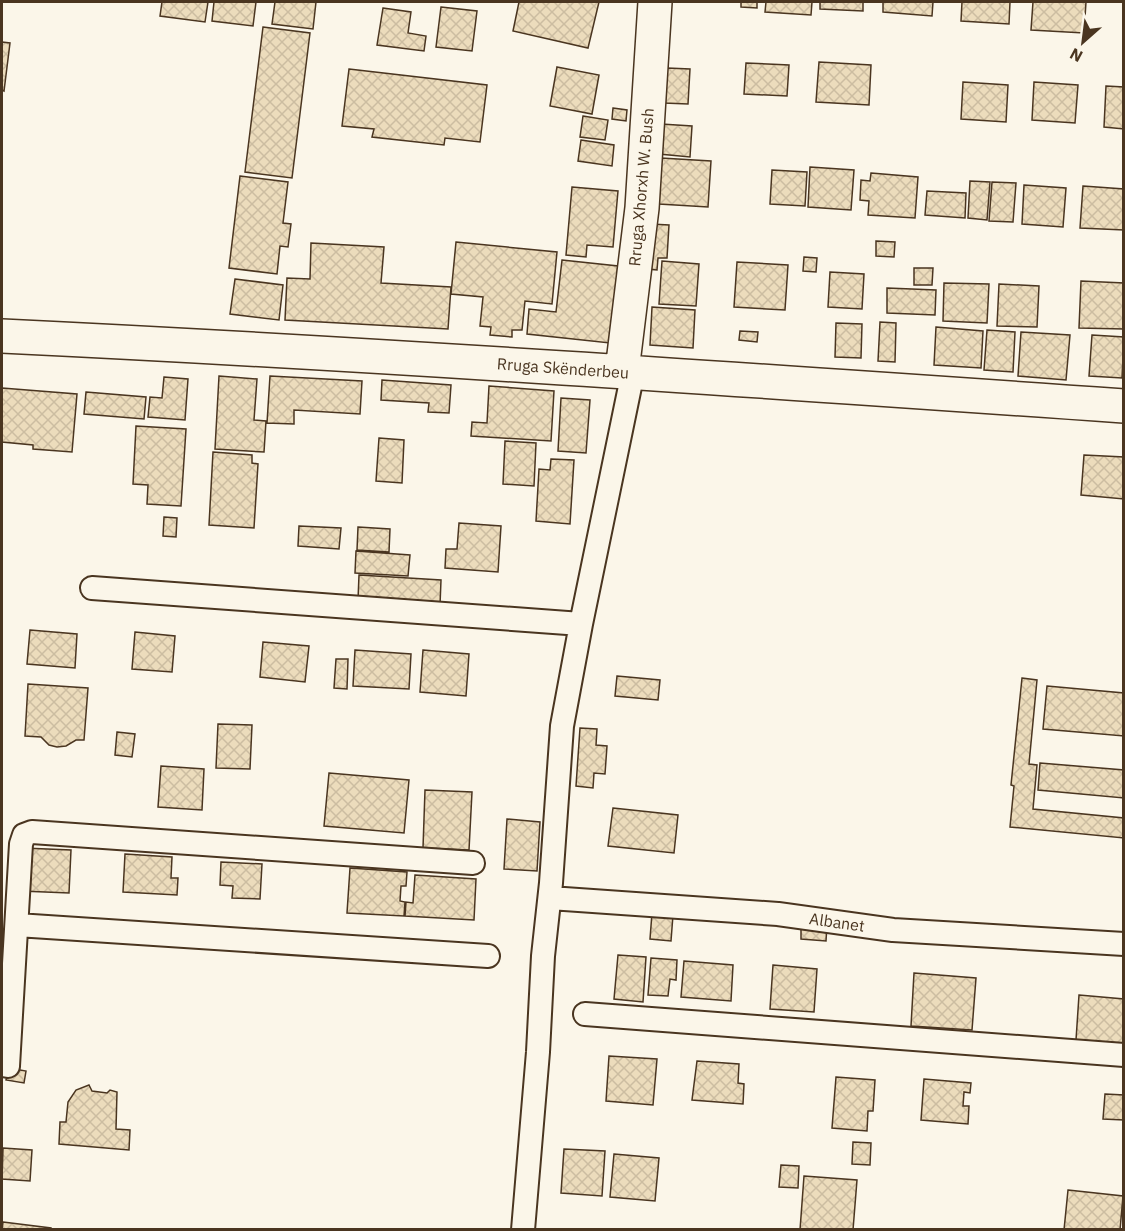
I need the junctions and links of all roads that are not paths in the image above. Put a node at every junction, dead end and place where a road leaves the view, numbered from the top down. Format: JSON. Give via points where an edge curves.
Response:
{"nodes":[{"id":1,"x":655,"y":2,"type":"edge"},
{"id":2,"x":2,"y":336,"type":"edge"},
{"id":3,"x":628,"y":372,"type":"junction"},
{"id":4,"x":1124,"y":406,"type":"edge"},
{"id":5,"x":93,"y":588,"type":"dead end"},
{"id":6,"x":581,"y":624,"type":"junction"},
{"id":7,"x":472,"y":863,"type":"dead end"},
{"id":8,"x":550,"y":898,"type":"junction"},
{"id":9,"x":17,"y":925,"type":"junction"},
{"id":10,"x":1124,"y":944,"type":"edge"},
{"id":11,"x":488,"y":956,"type":"dead end"},
{"id":12,"x":585,"y":1014,"type":"dead end"},
{"id":13,"x":1124,"y":1055,"type":"edge"},
{"id":14,"x":2,"y":1065,"type":"edge"},
{"id":15,"x":523,"y":1230,"type":"edge"}],
"edges":[{"from":1,"to":3,"type":"main road","name":"Rruga Xhorxh W. Bush"},
{"from":2,"to":3,"type":"main road","name":"Rruga Skënderbeu"},
{"from":3,"to":4,"type":"main road","name":"Rruga Skënderbeu"},
{"from":3,"to":6,"type":"street"},
{"from":5,"to":6,"type":"street"},
{"from":6,"to":8,"type":"street","via":[[562,726]]},
{"from":7,"to":9,"type":"street","via":[[32,832],[24,835],[21,844]]},
{"from":8,"to":10,"type":"street","name":"Albanet","via":[[778,914],[893,930]]},
{"from":8,"to":15,"type":"street"},
{"from":9,"to":11,"type":"street"},
{"from":9,"to":14,"type":"street","via":[[8,1066]]},
{"from":12,"to":13,"type":"street"}]}
